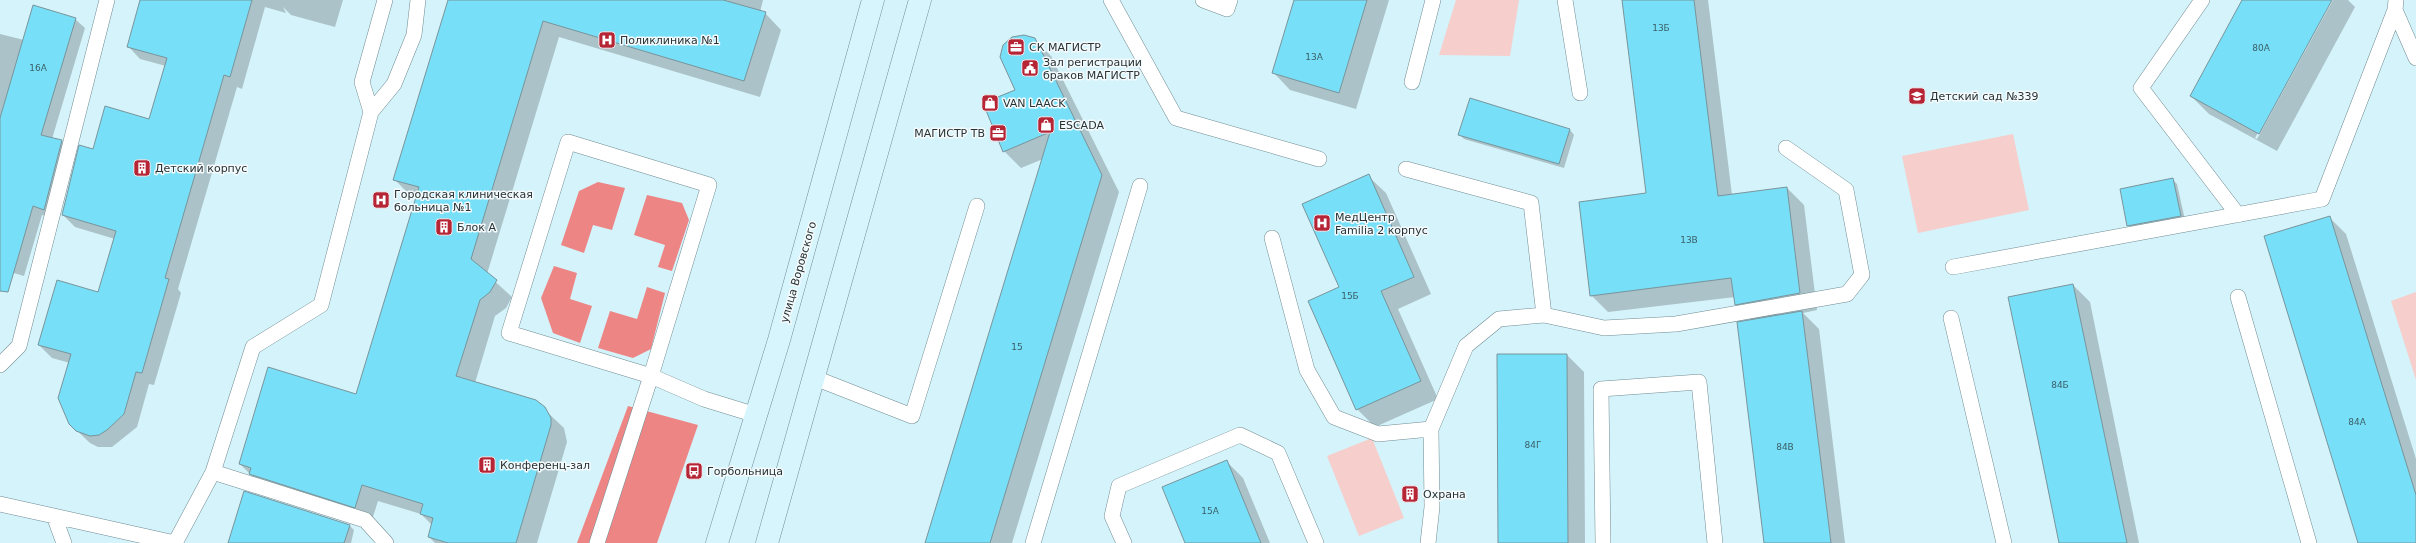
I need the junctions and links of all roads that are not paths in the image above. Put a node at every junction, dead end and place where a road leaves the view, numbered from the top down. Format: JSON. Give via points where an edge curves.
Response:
{"nodes":[{"id":1,"x":107,"y":0,"type":"edge"},
{"id":2,"x":385,"y":0,"type":"edge"},
{"id":3,"x":418,"y":0,"type":"edge"},
{"id":4,"x":874,"y":0,"type":"edge"},
{"id":5,"x":920,"y":0,"type":"edge"},
{"id":6,"x":1111,"y":0,"type":"edge"},
{"id":7,"x":1203,"y":0,"type":"edge"},
{"id":8,"x":1230,"y":0,"type":"edge"},
{"id":9,"x":1433,"y":0,"type":"edge"},
{"id":10,"x":1565,"y":0,"type":"edge"},
{"id":11,"x":2202,"y":0,"type":"edge"},
{"id":12,"x":2396,"y":5,"type":"edge"},
{"id":13,"x":2416,"y":58,"type":"edge"},
{"id":14,"x":1412,"y":82,"type":"dead end"},
{"id":15,"x":1580,"y":93,"type":"dead end"},
{"id":16,"x":371,"y":112,"type":"junction"},
{"id":17,"x":1786,"y":148,"type":"dead end"},
{"id":18,"x":1319,"y":159,"type":"dead end"},
{"id":19,"x":1406,"y":169,"type":"dead end"},
{"id":20,"x":1140,"y":186,"type":"dead end"},
{"id":21,"x":977,"y":206,"type":"dead end"},
{"id":22,"x":2238,"y":214,"type":"junction"},
{"id":23,"x":1272,"y":238,"type":"dead end"},
{"id":24,"x":1953,"y":267,"type":"dead end"},
{"id":25,"x":2238,"y":297,"type":"dead end"},
{"id":26,"x":1544,"y":315,"type":"junction"},
{"id":27,"x":1951,"y":318,"type":"dead end"},
{"id":28,"x":0,"y":365,"type":"edge"},
{"id":29,"x":651,"y":376,"type":"junction"},
{"id":30,"x":815,"y":378,"type":"junction"},
{"id":31,"x":756,"y":415,"type":"junction"},
{"id":32,"x":1431,"y":429,"type":"junction"},
{"id":33,"x":213,"y":472,"type":"junction"},
{"id":34,"x":0,"y":504,"type":"edge"},
{"id":35,"x":54,"y":516,"type":"junction"},
{"id":36,"x":64,"y":543,"type":"edge"},
{"id":37,"x":175,"y":543,"type":"edge"},
{"id":38,"x":386,"y":543,"type":"edge"},
{"id":39,"x":596,"y":543,"type":"edge"},
{"id":40,"x":717,"y":543,"type":"edge"},
{"id":41,"x":767,"y":543,"type":"edge"},
{"id":42,"x":1033,"y":543,"type":"edge"},
{"id":43,"x":1124,"y":543,"type":"edge"},
{"id":44,"x":1316,"y":543,"type":"edge"},
{"id":45,"x":1428,"y":543,"type":"edge"},
{"id":46,"x":1603,"y":543,"type":"edge"},
{"id":47,"x":1715,"y":543,"type":"edge"},
{"id":48,"x":2004,"y":543,"type":"edge"},
{"id":49,"x":2309,"y":543,"type":"edge"}],
"edges":[{"from":1,"to":28,"type":"lane","via":[[19,346]]},
{"from":2,"to":16,"type":"lane","via":[[362,82]]},
{"from":3,"to":16,"type":"lane","via":[[414,35],[403,63],[394,84]]},
{"from":4,"to":31,"type":"main road","name":"улица Воровского"},
{"from":5,"to":30,"type":"main road"},
{"from":6,"to":18,"type":"lane","via":[[1176,118]]},
{"from":7,"to":8,"type":"lane","via":[[1226,9]]},
{"from":9,"to":14,"type":"lane"},
{"from":10,"to":15,"type":"lane"},
{"from":11,"to":22,"type":"lane","via":[[2141,88]]},
{"from":12,"to":13,"type":"lane"},
{"from":12,"to":22,"type":"lane","via":[[2322,199]]},
{"from":16,"to":33,"type":"lane","via":[[321,305],[253,347]]},
{"from":17,"to":26,"type":"lane","via":[[1846,190],[1862,275],[1847,294],[1676,324],[1604,328]]},
{"from":19,"to":26,"type":"lane","via":[[1531,203]]},
{"from":20,"to":42,"type":"lane"},
{"from":21,"to":30,"type":"lane","via":[[912,416]]},
{"from":22,"to":24,"type":"lane"},
{"from":23,"to":32,"type":"lane","via":[[1307,370],[1334,417],[1378,434]]},
{"from":25,"to":49,"type":"lane"},
{"from":26,"to":32,"type":"lane","via":[[1499,319],[1466,346]]},
{"from":27,"to":48,"type":"lane"},
{"from":29,"to":29,"type":"lane","via":[[509,333],[568,142],[709,185]]},
{"from":29,"to":31,"type":"lane","via":[[704,399]]},
{"from":29,"to":39,"type":"lane"},
{"from":30,"to":41,"type":"main road"},
{"from":31,"to":40,"type":"main road","name":"улица Воровского"},
{"from":32,"to":45,"type":"lane","via":[[1432,507]]},
{"from":33,"to":37,"type":"lane"},
{"from":33,"to":38,"type":"lane","via":[[365,520]]},
{"from":34,"to":35,"type":"lane"},
{"from":35,"to":36,"type":"lane"},
{"from":35,"to":37,"type":"lane"},
{"from":43,"to":44,"type":"lane","via":[[1112,516],[1119,486],[1240,435],[1278,453]]},
{"from":46,"to":47,"type":"lane","via":[[1601,388],[1700,382]]}]}
